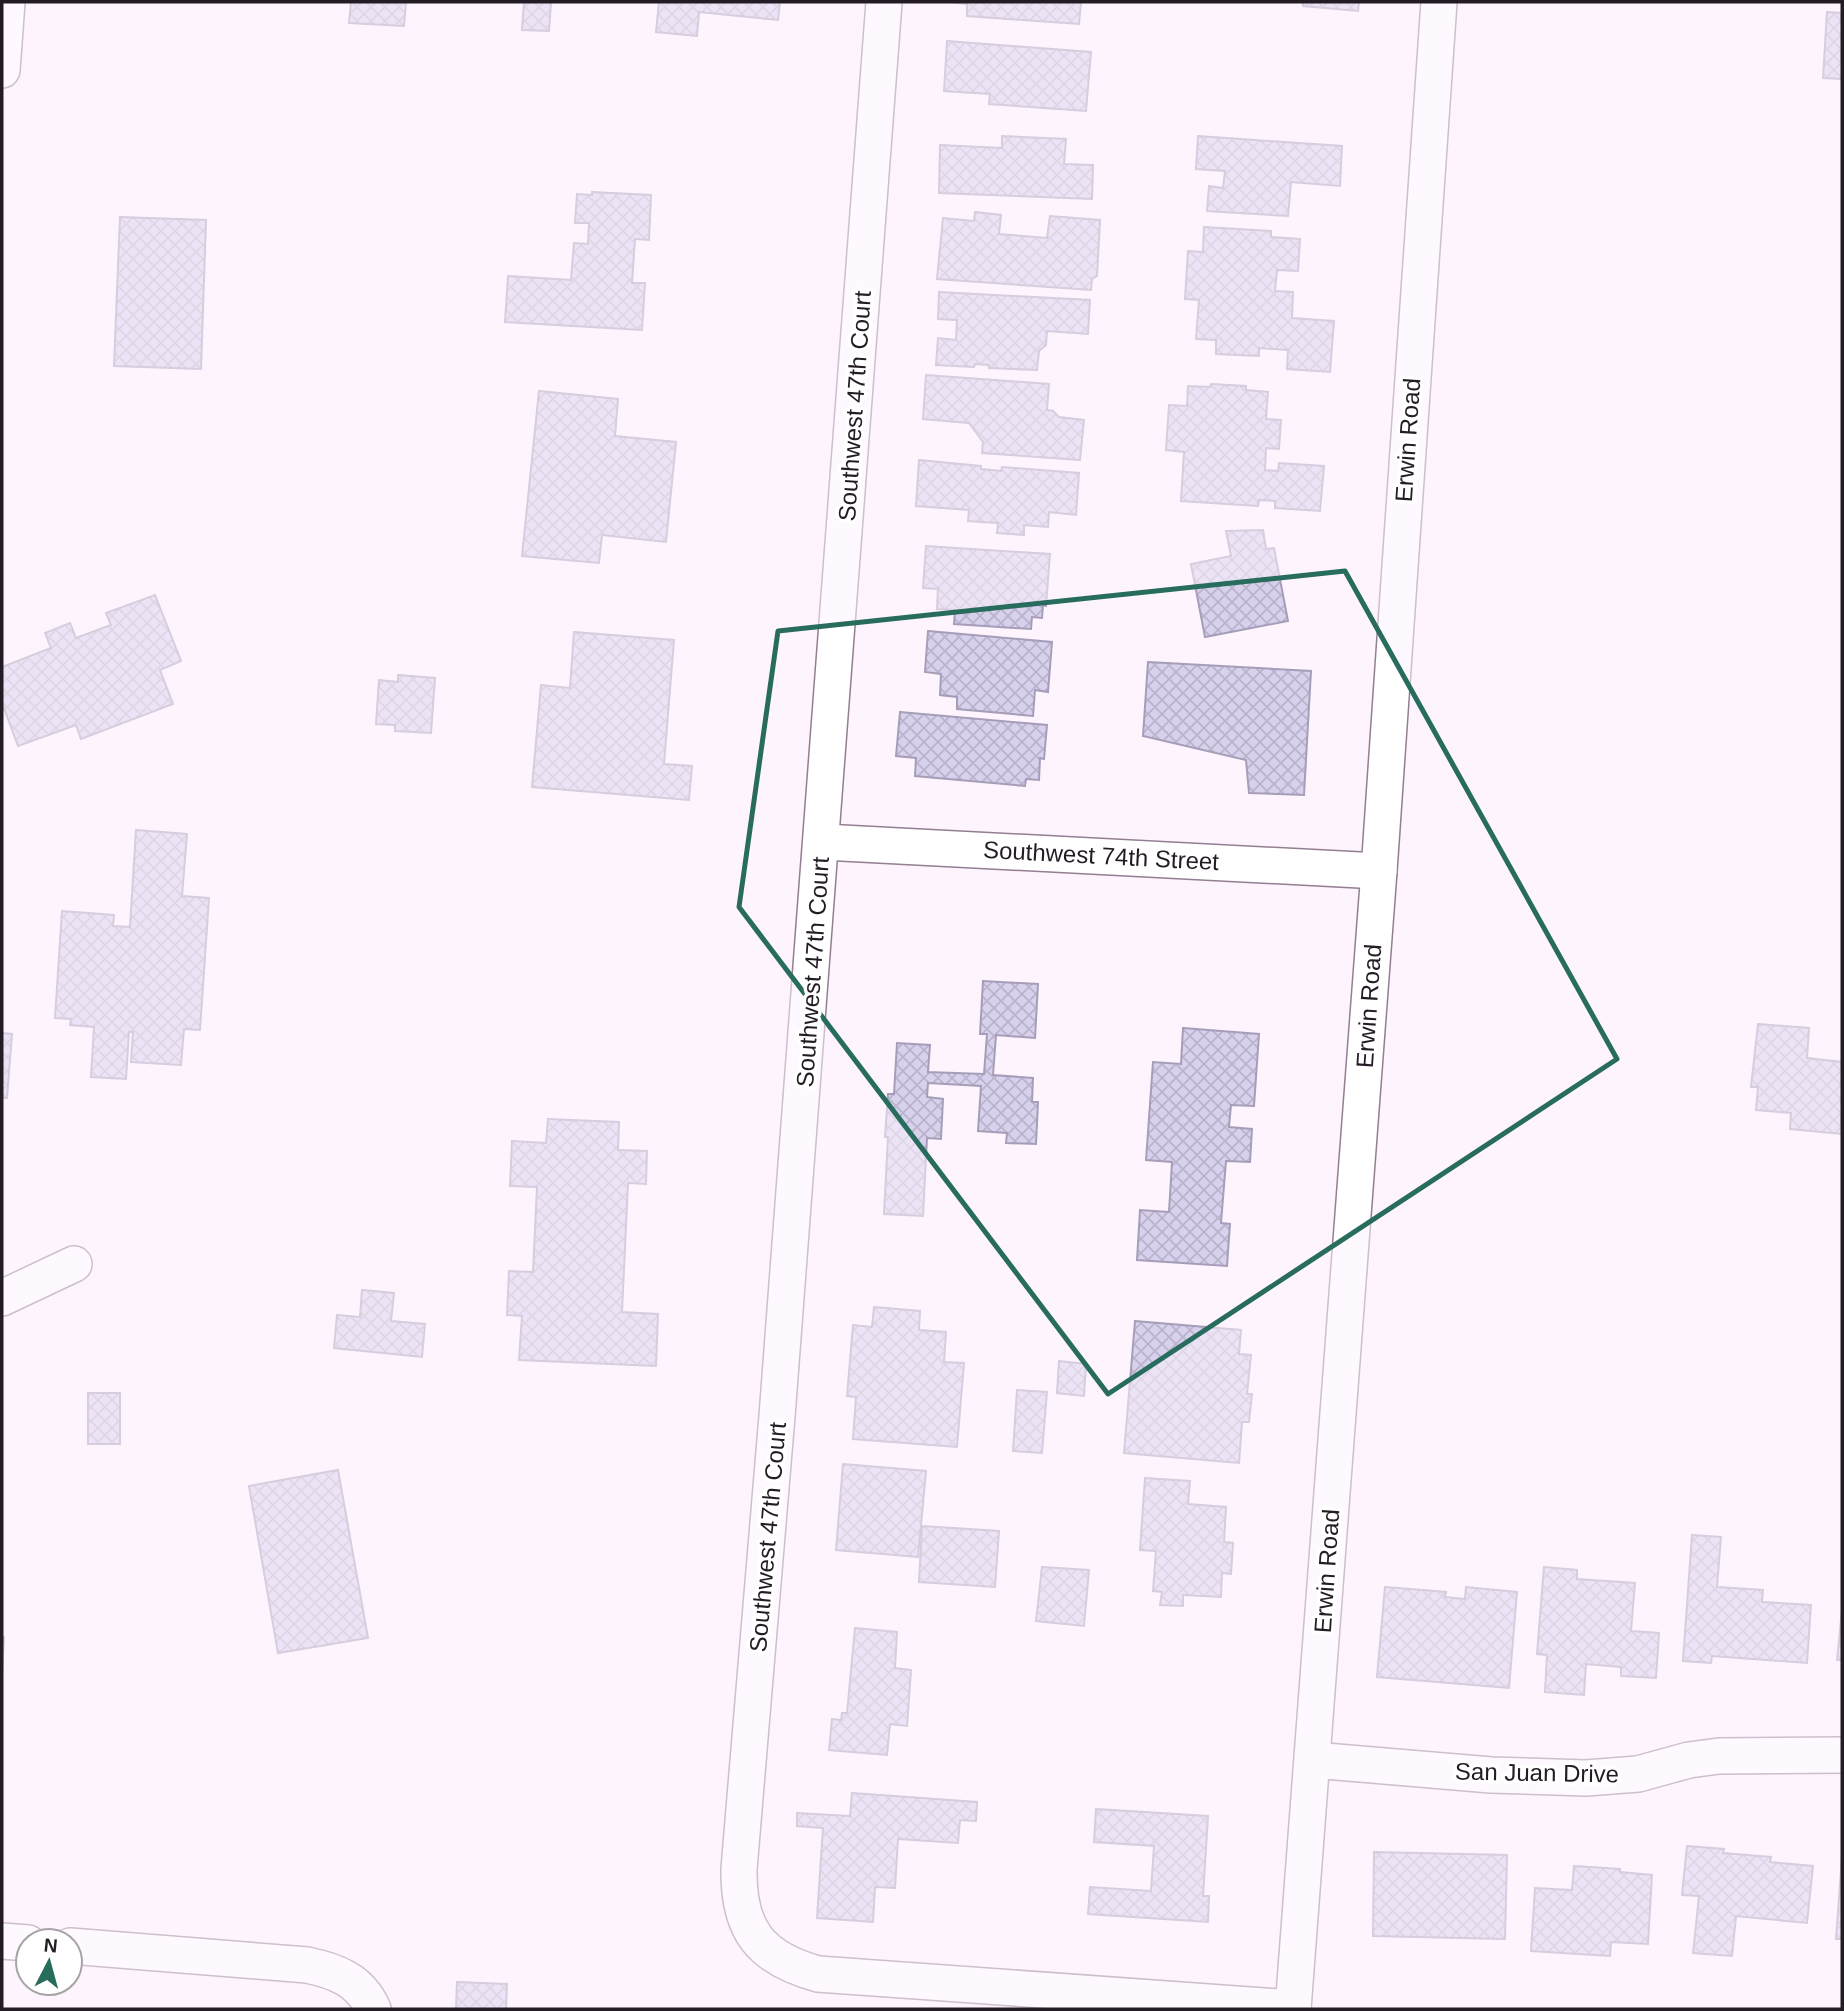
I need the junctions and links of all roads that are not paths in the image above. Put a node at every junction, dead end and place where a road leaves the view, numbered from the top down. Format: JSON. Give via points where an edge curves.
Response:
{"nodes":[{"id":1,"x":7,"y":2,"type":"edge"},
{"id":2,"x":884,"y":2,"type":"edge"},
{"id":3,"x":1439,"y":2,"type":"edge"},
{"id":4,"x":2,"y":70,"type":"edge"},
{"id":5,"x":823,"y":842,"type":"junction"},
{"id":6,"x":1379,"y":872,"type":"junction"},
{"id":7,"x":74,"y":1264,"type":"dead end"},
{"id":8,"x":2,"y":1298,"type":"edge"},
{"id":9,"x":1842,"y":1755,"type":"edge"},
{"id":10,"x":1313,"y":1760,"type":"junction"},
{"id":11,"x":84,"y":1948,"type":"edge"},
{"id":12,"x":367,"y":1999,"type":"edge"},
{"id":13,"x":1293,"y":2008,"type":"edge"}],
"edges":[{"from":1,"to":4,"type":"street"},
{"from":2,"to":5,"type":"street","name":"Southwest 47th Court"},
{"from":3,"to":6,"type":"street","name":"Erwin Road"},
{"from":5,"to":6,"type":"street","name":"Southwest 74th Street"},
{"from":5,"to":13,"type":"street","name":"Southwest 47th Court","via":[[739,1869],[746,1921],[754,1938],[778,1959],[818,1974]]},
{"from":6,"to":10,"type":"street","name":"Erwin Road"},
{"from":7,"to":8,"type":"street"},
{"from":9,"to":10,"type":"street","name":"San Juan Drive","via":[[1719,1756],[1638,1774],[1586,1778]]},
{"from":10,"to":13,"type":"street","name":"Erwin Road"},
{"from":11,"to":12,"type":"street","via":[[307,1965],[346,1977]]}]}
